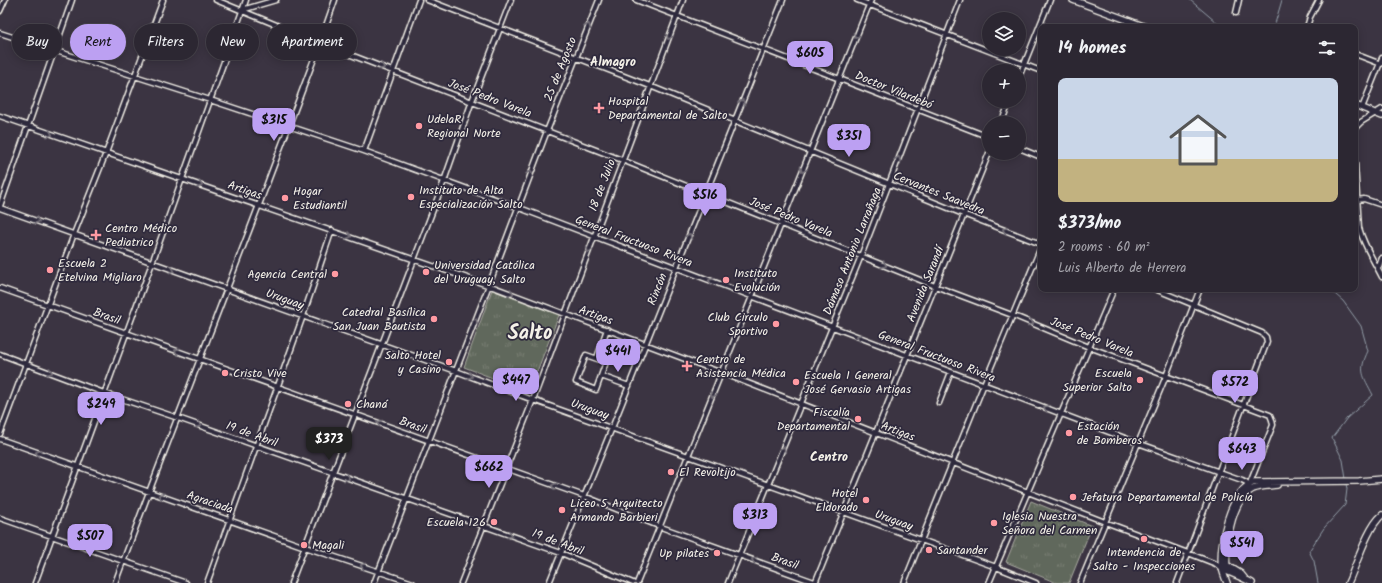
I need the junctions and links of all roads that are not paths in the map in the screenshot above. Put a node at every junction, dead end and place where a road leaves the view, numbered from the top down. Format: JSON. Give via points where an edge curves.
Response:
{"nodes":[{"id":1,"x":5,"y":0,"type":"edge"},
{"id":2,"x":72,"y":0,"type":"edge"},
{"id":3,"x":163,"y":0,"type":"edge"},
{"id":4,"x":216,"y":0,"type":"edge"},
{"id":5,"x":246,"y":0,"type":"edge"},
{"id":6,"x":276,"y":0,"type":"edge"},
{"id":7,"x":335,"y":0,"type":"edge"},
{"id":8,"x":419,"y":0,"type":"edge"},
{"id":9,"x":427,"y":0,"type":"edge"},
{"id":10,"x":511,"y":0,"type":"edge"},
{"id":11,"x":599,"y":0,"type":"edge"},
{"id":12,"x":636,"y":0,"type":"edge"},
{"id":13,"x":683,"y":0,"type":"edge"},
{"id":14,"x":783,"y":0,"type":"edge"},
{"id":15,"x":857,"y":0,"type":"edge"},
{"id":16,"x":960,"y":0,"type":"edge"},
{"id":17,"x":1050,"y":0,"type":"edge"},
{"id":18,"x":1073,"y":0,"type":"edge"},
{"id":19,"x":1240,"y":0,"type":"edge"},
{"id":20,"x":1319,"y":0,"type":"edge"},
{"id":21,"x":870,"y":2,"type":"edge"},
{"id":22,"x":242,"y":10,"type":"junction"},
{"id":23,"x":0,"y":11,"type":"edge"},
{"id":24,"x":1236,"y":13,"type":"dead end"},
{"id":25,"x":676,"y":17,"type":"junction"},
{"id":26,"x":1128,"y":20,"type":"junction"},
{"id":27,"x":275,"y":24,"type":"edge"},
{"id":28,"x":327,"y":24,"type":"edge"},
{"id":29,"x":1040,"y":24,"type":"edge"},
{"id":30,"x":1127,"y":24,"type":"edge"},
{"id":31,"x":1138,"y":24,"type":"edge"},
{"id":32,"x":1308,"y":24,"type":"edge"},
{"id":33,"x":500,"y":28,"type":"junction"},
{"id":34,"x":62,"y":30,"type":"edge"},
{"id":35,"x":1038,"y":30,"type":"edge"},
{"id":36,"x":0,"y":33,"type":"edge"},
{"id":37,"x":946,"y":35,"type":"junction"},
{"id":38,"x":12,"y":37,"type":"edge"},
{"id":39,"x":763,"y":49,"type":"junction"},
{"id":40,"x":62,"y":53,"type":"edge"},
{"id":41,"x":1358,"y":55,"type":"edge"},
{"id":42,"x":576,"y":57,"type":"junction"},
{"id":43,"x":357,"y":58,"type":"edge"},
{"id":44,"x":1382,"y":58,"type":"edge"},
{"id":45,"x":52,"y":60,"type":"edge"},
{"id":46,"x":313,"y":60,"type":"edge"},
{"id":47,"x":1021,"y":64,"type":"edge"},
{"id":48,"x":1024,"y":64,"type":"edge"},
{"id":49,"x":1381,"y":65,"type":"edge"},
{"id":50,"x":1026,"y":66,"type":"edge"},
{"id":51,"x":1038,"y":70,"type":"edge"},
{"id":52,"x":393,"y":72,"type":"junction"},
{"id":53,"x":134,"y":76,"type":"junction"},
{"id":54,"x":839,"y":78,"type":"junction"},
{"id":55,"x":650,"y":86,"type":"junction"},
{"id":56,"x":210,"y":100,"type":"junction"},
{"id":57,"x":472,"y":101,"type":"junction"},
{"id":58,"x":1358,"y":106,"type":"edge"},
{"id":59,"x":1362,"y":108,"type":"junction"},
{"id":60,"x":1382,"y":109,"type":"edge"},
{"id":61,"x":917,"y":110,"type":"junction"},
{"id":62,"x":1375,"y":113,"type":"junction"},
{"id":63,"x":0,"y":116,"type":"edge"},
{"id":64,"x":1382,"y":116,"type":"edge"},
{"id":65,"x":735,"y":120,"type":"junction"},
{"id":66,"x":28,"y":126,"type":"junction"},
{"id":67,"x":288,"y":126,"type":"junction"},
{"id":68,"x":1358,"y":126,"type":"edge"},
{"id":69,"x":547,"y":131,"type":"junction"},
{"id":70,"x":982,"y":134,"type":"edge"},
{"id":71,"x":364,"y":151,"type":"junction"},
{"id":72,"x":811,"y":151,"type":"junction"},
{"id":73,"x":1026,"y":151,"type":"edge"},
{"id":74,"x":106,"y":153,"type":"junction"},
{"id":75,"x":1038,"y":156,"type":"edge"},
{"id":76,"x":622,"y":160,"type":"junction"},
{"id":77,"x":986,"y":160,"type":"edge"},
{"id":78,"x":182,"y":179,"type":"junction"},
{"id":79,"x":444,"y":181,"type":"junction"},
{"id":80,"x":889,"y":184,"type":"junction"},
{"id":81,"x":705,"y":194,"type":"junction"},
{"id":82,"x":1358,"y":200,"type":"joint"},
{"id":83,"x":259,"y":205,"type":"junction"},
{"id":84,"x":1382,"y":205,"type":"edge"},
{"id":85,"x":0,"y":207,"type":"edge"},
{"id":86,"x":517,"y":207,"type":"junction"},
{"id":87,"x":964,"y":214,"type":"junction"},
{"id":88,"x":782,"y":224,"type":"junction"},
{"id":89,"x":332,"y":230,"type":"junction"},
{"id":90,"x":74,"y":234,"type":"junction"},
{"id":91,"x":594,"y":237,"type":"junction"},
{"id":92,"x":1038,"y":245,"type":"edge"},
{"id":93,"x":1038,"y":253,"type":"edge"},
{"id":94,"x":861,"y":256,"type":"junction"},
{"id":95,"x":414,"y":258,"type":"junction"},
{"id":96,"x":1382,"y":258,"type":"edge"},
{"id":97,"x":152,"y":263,"type":"junction"},
{"id":98,"x":676,"y":268,"type":"junction"},
{"id":99,"x":1378,"y":269,"type":"junction"},
{"id":100,"x":1382,"y":277,"type":"edge"},
{"id":101,"x":489,"y":285,"type":"junction"},
{"id":102,"x":935,"y":286,"type":"junction"},
{"id":103,"x":0,"y":288,"type":"edge"},
{"id":104,"x":227,"y":289,"type":"junction"},
{"id":105,"x":1113,"y":292,"type":"edge"},
{"id":106,"x":1163,"y":292,"type":"edge"},
{"id":107,"x":1199,"y":292,"type":"edge"},
{"id":108,"x":753,"y":297,"type":"junction"},
{"id":109,"x":1194,"y":304,"type":"junction"},
{"id":110,"x":48,"y":306,"type":"junction"},
{"id":111,"x":565,"y":314,"type":"junction"},
{"id":112,"x":1012,"y":315,"type":"junction"},
{"id":113,"x":303,"y":316,"type":"junction"},
{"id":114,"x":833,"y":327,"type":"junction"},
{"id":115,"x":607,"y":329,"type":"junction"},
{"id":116,"x":126,"y":334,"type":"junction"},
{"id":117,"x":382,"y":344,"type":"junction"},
{"id":118,"x":646,"y":344,"type":"junction"},
{"id":119,"x":1089,"y":347,"type":"junction"},
{"id":120,"x":0,"y":355,"type":"edge"},
{"id":121,"x":907,"y":355,"type":"junction"},
{"id":122,"x":597,"y":358,"type":"junction"},
{"id":123,"x":200,"y":359,"type":"junction"},
{"id":124,"x":27,"y":363,"type":"junction"},
{"id":125,"x":456,"y":371,"type":"junction"},
{"id":126,"x":722,"y":372,"type":"junction"},
{"id":127,"x":951,"y":372,"type":"junction"},
{"id":128,"x":601,"y":376,"type":"junction"},
{"id":129,"x":1166,"y":376,"type":"junction"},
{"id":130,"x":984,"y":384,"type":"junction"},
{"id":131,"x":629,"y":386,"type":"junction"},
{"id":132,"x":277,"y":387,"type":"junction"},
{"id":133,"x":104,"y":392,"type":"junction"},
{"id":134,"x":532,"y":400,"type":"junction"},
{"id":135,"x":939,"y":403,"type":"dead end"},
{"id":136,"x":802,"y":404,"type":"junction"},
{"id":137,"x":1243,"y":404,"type":"junction"},
{"id":138,"x":355,"y":414,"type":"junction"},
{"id":139,"x":1062,"y":414,"type":"junction"},
{"id":140,"x":178,"y":418,"type":"junction"},
{"id":141,"x":612,"y":428,"type":"junction"},
{"id":142,"x":876,"y":433,"type":"junction"},
{"id":143,"x":0,"y":434,"type":"edge"},
{"id":144,"x":0,"y":439,"type":"edge"},
{"id":145,"x":428,"y":441,"type":"junction"},
{"id":146,"x":1138,"y":443,"type":"junction"},
{"id":147,"x":257,"y":446,"type":"junction"},
{"id":148,"x":689,"y":456,"type":"junction"},
{"id":149,"x":953,"y":463,"type":"junction"},
{"id":150,"x":78,"y":467,"type":"junction"},
{"id":151,"x":505,"y":469,"type":"junction"},
{"id":152,"x":1218,"y":472,"type":"junction"},
{"id":153,"x":333,"y":473,"type":"junction"},
{"id":154,"x":1382,"y":481,"type":"edge"},
{"id":155,"x":1303,"y":482,"type":"junction"},
{"id":156,"x":768,"y":485,"type":"junction"},
{"id":157,"x":1251,"y":485,"type":"junction"},
{"id":158,"x":149,"y":492,"type":"junction"},
{"id":159,"x":1028,"y":492,"type":"junction"},
{"id":160,"x":584,"y":496,"type":"junction"},
{"id":161,"x":406,"y":498,"type":"junction"},
{"id":162,"x":844,"y":512,"type":"junction"},
{"id":163,"x":1382,"y":515,"type":"edge"},
{"id":164,"x":0,"y":518,"type":"edge"},
{"id":165,"x":229,"y":520,"type":"junction"},
{"id":166,"x":1105,"y":522,"type":"junction"},
{"id":167,"x":484,"y":526,"type":"junction"},
{"id":168,"x":661,"y":526,"type":"junction"},
{"id":169,"x":52,"y":537,"type":"junction"},
{"id":170,"x":921,"y":540,"type":"junction"},
{"id":171,"x":305,"y":547,"type":"junction"},
{"id":172,"x":561,"y":553,"type":"junction"},
{"id":173,"x":1188,"y":553,"type":"junction"},
{"id":174,"x":739,"y":555,"type":"junction"},
{"id":175,"x":124,"y":561,"type":"junction"},
{"id":176,"x":996,"y":567,"type":"junction"},
{"id":177,"x":1224,"y":567,"type":"junction"},
{"id":178,"x":378,"y":570,"type":"junction"},
{"id":179,"x":1349,"y":580,"type":"edge"},
{"id":180,"x":1246,"y":581,"type":"edge"},
{"id":181,"x":35,"y":583,"type":"edge"},
{"id":182,"x":115,"y":583,"type":"edge"},
{"id":183,"x":186,"y":583,"type":"edge"},
{"id":184,"x":207,"y":583,"type":"edge"},
{"id":185,"x":291,"y":583,"type":"edge"},
{"id":186,"x":374,"y":583,"type":"edge"},
{"id":187,"x":413,"y":583,"type":"edge"},
{"id":188,"x":461,"y":583,"type":"edge"},
{"id":189,"x":549,"y":583,"type":"edge"},
{"id":190,"x":633,"y":583,"type":"edge"},
{"id":191,"x":637,"y":583,"type":"edge"},
{"id":192,"x":728,"y":583,"type":"edge"},
{"id":193,"x":816,"y":583,"type":"edge"},
{"id":194,"x":904,"y":583,"type":"edge"},
{"id":195,"x":989,"y":583,"type":"edge"},
{"id":196,"x":1036,"y":583,"type":"edge"},
{"id":197,"x":1080,"y":583,"type":"edge"},
{"id":198,"x":1177,"y":583,"type":"edge"},
{"id":199,"x":1227,"y":583,"type":"edge"},
{"id":200,"x":1252,"y":583,"type":"edge"}],
"edges":[{"from":1,"to":23,"type":"street"},
{"from":2,"to":34,"type":"street"},
{"from":3,"to":53,"type":"street"},
{"from":4,"to":22,"type":"street","name":"José Pedro Varela"},
{"from":5,"to":22,"type":"street"},
{"from":6,"to":22,"type":"street"},
{"from":7,"to":28,"type":"street"},
{"from":8,"to":52,"type":"street"},
{"from":9,"to":33,"type":"street","name":"Cervantes Saavedra"},
{"from":10,"to":33,"type":"street"},
{"from":42,"to":11,"type":"street","name":"25 de Agosto","one_way":true},
{"from":12,"to":25,"type":"street","name":"Doctor Vilardebó"},
{"from":13,"to":25,"type":"street","name":"18 de Julio"},
{"from":14,"to":39,"type":"street","name":"Rincón"},
{"from":15,"to":21,"type":"street"},
{"from":16,"to":37,"type":"street","name":"Dámaso Antonio Larrañaga"},
{"from":17,"to":29,"type":"street"},
{"from":18,"to":26,"type":"street"},
{"from":19,"to":24,"type":"street"},
{"from":20,"to":32,"type":"street"},
{"from":21,"to":37,"type":"street"},
{"from":21,"to":54,"type":"street","one_way":true},
{"from":22,"to":27,"type":"street","name":"José Pedro Varela"},
{"from":22,"to":56,"type":"street"},
{"from":25,"to":39,"type":"street","name":"Doctor Vilardebó"},
{"from":25,"to":55,"type":"street","name":"18 de Julio","one_way":true},
{"from":26,"to":30,"type":"street"},
{"from":26,"to":31,"type":"street"},
{"from":33,"to":42,"type":"street","name":"Cervantes Saavedra"},
{"from":33,"to":57,"type":"street"},
{"from":35,"to":48,"type":"street"},
{"from":36,"to":38,"type":"street","name":"General Fructuoso Rivera"},
{"from":37,"to":47,"type":"street"},
{"from":37,"to":61,"type":"street","name":"Dámaso Antonio Larrañaga"},
{"from":39,"to":54,"type":"street","name":"Doctor Vilardebó"},
{"from":65,"to":39,"type":"street","name":"Rincón","one_way":true},
{"from":40,"to":53,"type":"street","name":"General Fructuoso Rivera"},
{"from":41,"to":49,"type":"street"},
{"from":42,"to":55,"type":"street","name":"Cervantes Saavedra"},
{"from":42,"to":69,"type":"street","name":"25 de Agosto"},
{"from":43,"to":52,"type":"street","name":"José Pedro Varela","one_way":true},
{"from":44,"to":49,"type":"street"},
{"from":45,"to":66,"type":"street"},
{"from":46,"to":67,"type":"street"},
{"from":49,"to":59,"type":"street"},
{"from":50,"to":51,"type":"street"},
{"from":52,"to":57,"type":"street","name":"José Pedro Varela"},
{"from":52,"to":71,"type":"street"},
{"from":53,"to":56,"type":"street","name":"General Fructuoso Rivera"},
{"from":53,"to":74,"type":"street"},
{"from":54,"to":61,"type":"street","name":"Doctor Vilardebó"},
{"from":54,"to":72,"type":"street"},
{"from":55,"to":65,"type":"street","name":"Cervantes Saavedra"},
{"from":55,"to":76,"type":"street","name":"18 de Julio"},
{"from":56,"to":67,"type":"street","name":"General Fructuoso Rivera"},
{"from":56,"to":78,"type":"street"},
{"from":57,"to":69,"type":"street","name":"José Pedro Varela"},
{"from":57,"to":79,"type":"street"},
{"from":58,"to":59,"type":"street"},
{"from":59,"to":62,"type":"street"},
{"from":60,"to":62,"type":"street"},
{"from":61,"to":70,"type":"street","name":"Doctor Vilardebó"},
{"from":80,"to":61,"type":"street","name":"Dámaso Antonio Larrañaga","one_way":true},
{"from":62,"to":64,"type":"street"},
{"from":62,"to":68,"type":"street"},
{"from":63,"to":66,"type":"street","name":"Artigas"},
{"from":65,"to":72,"type":"street","name":"Cervantes Saavedra"},
{"from":65,"to":81,"type":"street","name":"Rincón"},
{"from":66,"to":74,"type":"street","name":"Artigas","one_way":true},
{"from":66,"to":85,"type":"street"},
{"from":67,"to":71,"type":"street","name":"General Fructuoso Rivera"},
{"from":67,"to":83,"type":"street"},
{"from":69,"to":76,"type":"street","name":"José Pedro Varela","one_way":true},
{"from":86,"to":69,"type":"street","name":"25 de Agosto","one_way":true},
{"from":71,"to":79,"type":"street","name":"General Fructuoso Rivera"},
{"from":72,"to":80,"type":"street","name":"Cervantes Saavedra"},
{"from":72,"to":88,"type":"street","one_way":true},
{"from":73,"to":75,"type":"street"},
{"from":74,"to":78,"type":"street","name":"Artigas"},
{"from":74,"to":90,"type":"street"},
{"from":76,"to":81,"type":"street","name":"José Pedro Varela"},
{"from":76,"to":91,"type":"street","name":"18 de Julio"},
{"from":77,"to":87,"type":"street","name":"Avenida Sarandí"},
{"from":78,"to":83,"type":"street","name":"Artigas","one_way":true},
{"from":78,"to":97,"type":"street"},
{"from":79,"to":86,"type":"street","name":"General Fructuoso Rivera"},
{"from":79,"to":95,"type":"street"},
{"from":80,"to":87,"type":"street","name":"Cervantes Saavedra"},
{"from":80,"to":94,"type":"street","name":"Dámaso Antonio Larrañaga"},
{"from":81,"to":88,"type":"street","name":"José Pedro Varela"},
{"from":98,"to":81,"type":"street","name":"Rincón","one_way":true},
{"from":82,"to":84,"type":"street","via":[[1364,199]]},
{"from":82,"to":99,"type":"street","via":[[1359,228]]},
{"from":83,"to":89,"type":"street","name":"Artigas"},
{"from":83,"to":104,"type":"street"},
{"from":85,"to":90,"type":"street","name":"Uruguay","one_way":true},
{"from":86,"to":91,"type":"street","name":"General Fructuoso Rivera"},
{"from":86,"to":101,"type":"street","name":"25 de Agosto"},
{"from":92,"to":87,"type":"street","name":"Cervantes Saavedra","one_way":true},
{"from":87,"to":102,"type":"street","name":"Avenida Sarandí"},
{"from":88,"to":94,"type":"street","name":"José Pedro Varela"},
{"from":88,"to":108,"type":"street"},
{"from":89,"to":95,"type":"street","name":"Artigas","one_way":true},
{"from":89,"to":113,"type":"street"},
{"from":90,"to":97,"type":"street","name":"Uruguay"},
{"from":90,"to":110,"type":"street"},
{"from":91,"to":98,"type":"street","name":"General Fructuoso Rivera"},
{"from":91,"to":111,"type":"street","name":"18 de Julio","one_way":true},
{"from":93,"to":112,"type":"street"},
{"from":94,"to":102,"type":"street","name":"José Pedro Varela","one_way":true},
{"from":94,"to":114,"type":"street","name":"Dámaso Antonio Larrañaga"},
{"from":95,"to":101,"type":"street","name":"Artigas"},
{"from":95,"to":117,"type":"street"},
{"from":96,"to":99,"type":"street"},
{"from":97,"to":104,"type":"street","name":"Uruguay","one_way":true},
{"from":97,"to":116,"type":"street"},
{"from":108,"to":98,"type":"street","name":"General Fructuoso Rivera","one_way":true},
{"from":98,"to":118,"type":"street","name":"Rincón"},
{"from":99,"to":100,"type":"street"},
{"from":101,"to":111,"type":"street","name":"Artigas","one_way":true},
{"from":125,"to":101,"type":"street","name":"25 de Agosto","one_way":true},
{"from":102,"to":112,"type":"street","name":"José Pedro Varela"},
{"from":102,"to":121,"type":"street","name":"Avenida Sarandí"},
{"from":103,"to":110,"type":"street","name":"Brasil"},
{"from":104,"to":113,"type":"street","name":"Uruguay"},
{"from":104,"to":123,"type":"street"},
{"from":105,"to":119,"type":"street"},
{"from":106,"to":109,"type":"street"},
{"from":107,"to":109,"type":"street"},
{"from":108,"to":114,"type":"street","name":"General Fructuoso Rivera"},
{"from":108,"to":126,"type":"street"},
{"from":109,"to":129,"type":"street"},
{"from":109,"to":137,"type":"street","via":[[1266,337],[1267,342]]},
{"from":110,"to":116,"type":"street","name":"Brasil"},
{"from":110,"to":124,"type":"street"},
{"from":111,"to":115,"type":"street","name":"Artigas"},
{"from":111,"to":134,"type":"street","name":"18 de Julio"},
{"from":112,"to":119,"type":"street","name":"José Pedro Varela","one_way":true},
{"from":112,"to":130,"type":"street"},
{"from":113,"to":117,"type":"street","name":"Uruguay","one_way":true},
{"from":113,"to":132,"type":"street"},
{"from":121,"to":114,"type":"street","name":"General Fructuoso Rivera","one_way":true},
{"from":114,"to":136,"type":"street","name":"Dámaso Antonio Larrañaga"},
{"from":115,"to":118,"type":"street","name":"Artigas"},
{"from":115,"to":122,"type":"street"},
{"from":123,"to":116,"type":"street","name":"Brasil","one_way":true},
{"from":116,"to":133,"type":"street"},
{"from":117,"to":125,"type":"street","name":"Uruguay"},
{"from":117,"to":138,"type":"street"},
{"from":118,"to":126,"type":"street","name":"Artigas"},
{"from":118,"to":131,"type":"street","name":"Rincón"},
{"from":119,"to":129,"type":"street","name":"José Pedro Varela"},
{"from":119,"to":139,"type":"street"},
{"from":120,"to":124,"type":"street","name":"19 de Abril"},
{"from":121,"to":127,"type":"street","name":"General Fructuoso Rivera"},
{"from":121,"to":142,"type":"street","name":"Avenida Sarandí"},
{"from":122,"to":128,"type":"street","via":[[606,362]]},
{"from":122,"to":128,"type":"street","via":[[586,355],[576,382],[596,390]]},
{"from":123,"to":132,"type":"street","name":"Brasil"},
{"from":123,"to":140,"type":"street"},
{"from":124,"to":133,"type":"street","name":"19 de Abril","one_way":true},
{"from":124,"to":143,"type":"street"},
{"from":125,"to":134,"type":"street","name":"Uruguay","one_way":true},
{"from":125,"to":145,"type":"street","name":"25 de Agosto"},
{"from":126,"to":136,"type":"street","name":"Artigas"},
{"from":126,"to":148,"type":"street","one_way":true},
{"from":127,"to":130,"type":"street","name":"General Fructuoso Rivera"},
{"from":127,"to":135,"type":"street"},
{"from":128,"to":131,"type":"street"},
{"from":129,"to":137,"type":"street","name":"José Pedro Varela"},
{"from":129,"to":146,"type":"street"},
{"from":139,"to":130,"type":"street","name":"General Fructuoso Rivera","one_way":true},
{"from":130,"to":149,"type":"street"},
{"from":131,"to":141,"type":"street","name":"Rincón"},
{"from":132,"to":138,"type":"street","name":"Brasil"},
{"from":132,"to":147,"type":"street"},
{"from":133,"to":140,"type":"street","name":"19 de Abril"},
{"from":133,"to":150,"type":"street"},
{"from":134,"to":141,"type":"street","name":"Uruguay"},
{"from":134,"to":151,"type":"street","name":"18 de Julio"},
{"from":136,"to":142,"type":"street","name":"Artigas"},
{"from":156,"to":136,"type":"street","name":"Dámaso Antonio Larrañaga","one_way":true},
{"from":137,"to":152,"type":"street"},
{"from":137,"to":157,"type":"street","name":"José Pedro Varela","via":[[1270,415],[1273,425]]},
{"from":145,"to":138,"type":"street","name":"Brasil","one_way":true},
{"from":138,"to":153,"type":"street"},
{"from":139,"to":146,"type":"street","name":"General Fructuoso Rivera"},
{"from":139,"to":159,"type":"street"},
{"from":140,"to":147,"type":"street","name":"19 de Abril","one_way":true},
{"from":140,"to":158,"type":"street"},
{"from":141,"to":148,"type":"street","name":"Uruguay"},
{"from":141,"to":160,"type":"street","name":"Rincón"},
{"from":142,"to":149,"type":"street","name":"Artigas"},
{"from":142,"to":162,"type":"street","name":"Avenida Sarandí"},
{"from":150,"to":144,"type":"street","name":"Agraciada","one_way":true},
{"from":145,"to":151,"type":"street","name":"Brasil"},
{"from":145,"to":161,"type":"street","name":"25 de Agosto"},
{"from":152,"to":146,"type":"street","name":"General Fructuoso Rivera","one_way":true},
{"from":146,"to":166,"type":"street"},
{"from":147,"to":153,"type":"street","name":"19 de Abril"},
{"from":147,"to":165,"type":"street"},
{"from":148,"to":156,"type":"street","name":"Uruguay"},
{"from":148,"to":168,"type":"street"},
{"from":149,"to":159,"type":"street","name":"Artigas"},
{"from":149,"to":170,"type":"street"},
{"from":150,"to":158,"type":"street","name":"Agraciada"},
{"from":150,"to":169,"type":"street"},
{"from":160,"to":151,"type":"street","name":"Brasil","one_way":true},
{"from":151,"to":167,"type":"street","name":"18 de Julio"},
{"from":152,"to":157,"type":"street","name":"General Fructuoso Rivera"},
{"from":152,"to":173,"type":"street"},
{"from":153,"to":161,"type":"street","name":"19 de Abril","one_way":true},
{"from":153,"to":171,"type":"street"},
{"from":154,"to":155,"type":"street"},
{"from":155,"to":157,"type":"street"},
{"from":155,"to":157,"type":"street","via":[[1257,488]]},
{"from":156,"to":162,"type":"street","name":"Uruguay"},
{"from":156,"to":174,"type":"street","name":"Dámaso Antonio Larrañaga"},
{"from":157,"to":177,"type":"street","via":[[1237,498],[1231,510],[1222,547]]},
{"from":165,"to":158,"type":"street","name":"Agraciada","one_way":true},
{"from":158,"to":175,"type":"street"},
{"from":159,"to":166,"type":"street","name":"Artigas"},
{"from":159,"to":176,"type":"street"},
{"from":160,"to":168,"type":"street","name":"Brasil"},
{"from":160,"to":172,"type":"street","name":"Rincón"},
{"from":161,"to":167,"type":"street","name":"19 de Abril"},
{"from":161,"to":178,"type":"street","name":"25 de Agosto"},
{"from":162,"to":170,"type":"street","name":"Uruguay"},
{"from":162,"to":193,"type":"street","name":"Avenida Sarandí"},
{"from":163,"to":179,"type":"street","via":[[1370,531]]},
{"from":164,"to":169,"type":"street"},
{"from":165,"to":171,"type":"street","name":"Agraciada"},
{"from":165,"to":184,"type":"street"},
{"from":166,"to":173,"type":"street","name":"Artigas"},
{"from":166,"to":197,"type":"street"},
{"from":167,"to":172,"type":"street","name":"19 de Abril","one_way":true},
{"from":167,"to":188,"type":"street","name":"18 de Julio"},
{"from":168,"to":174,"type":"street","name":"Brasil"},
{"from":168,"to":191,"type":"street"},
{"from":169,"to":175,"type":"street"},
{"from":169,"to":181,"type":"street"},
{"from":170,"to":176,"type":"street","name":"Uruguay"},
{"from":170,"to":194,"type":"street"},
{"from":178,"to":171,"type":"street","name":"Agraciada","one_way":true},
{"from":171,"to":185,"type":"street"},
{"from":172,"to":189,"type":"street","name":"Rincón"},
{"from":172,"to":190,"type":"street","name":"19 de Abril"},
{"from":173,"to":177,"type":"street","name":"Artigas"},
{"from":173,"to":198,"type":"street"},
{"from":174,"to":192,"type":"street","name":"Dámaso Antonio Larrañaga"},
{"from":193,"to":174,"type":"street","name":"Brasil","one_way":true},
{"from":175,"to":182,"type":"street"},
{"from":175,"to":183,"type":"street"},
{"from":176,"to":195,"type":"street"},
{"from":176,"to":196,"type":"street","name":"Uruguay"},
{"from":177,"to":180,"type":"street"},
{"from":177,"to":199,"type":"street"},
{"from":178,"to":186,"type":"street","name":"25 de Agosto"},
{"from":178,"to":187,"type":"street","name":"Agraciada"},
{"from":180,"to":200,"type":"street"}]}
